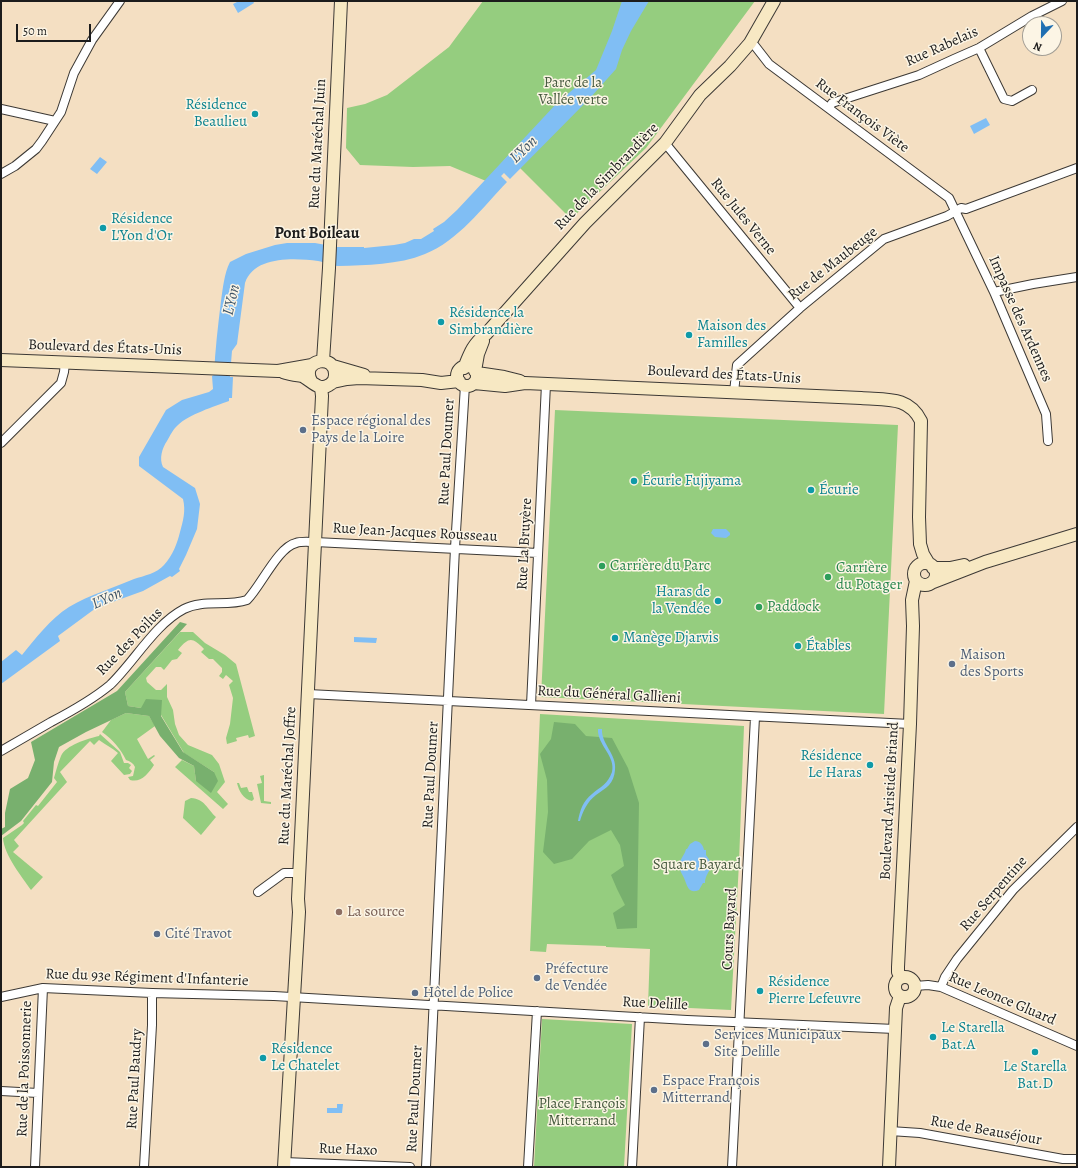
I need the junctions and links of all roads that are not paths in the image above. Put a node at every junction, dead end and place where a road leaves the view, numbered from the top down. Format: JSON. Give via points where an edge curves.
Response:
{"nodes":[{"id":1,"x":120,"y":1,"type":"edge"},
{"id":2,"x":341,"y":1,"type":"edge"},
{"id":3,"x":774,"y":1,"type":"edge"},
{"id":4,"x":1062,"y":1,"type":"edge"},
{"id":5,"x":750,"y":43,"type":"junction"},
{"id":6,"x":979,"y":48,"type":"junction"},
{"id":7,"x":1032,"y":90,"type":"dead end"},
{"id":8,"x":1,"y":108,"type":"edge"},
{"id":9,"x":828,"y":108,"type":"junction"},
{"id":10,"x":55,"y":121,"type":"junction"},
{"id":11,"x":665,"y":143,"type":"junction"},
{"id":12,"x":1077,"y":168,"type":"edge"},
{"id":13,"x":1,"y":174,"type":"edge"},
{"id":14,"x":956,"y":212,"type":"junction"},
{"id":15,"x":1077,"y":278,"type":"edge"},
{"id":16,"x":994,"y":292,"type":"junction"},
{"id":17,"x":800,"y":308,"type":"junction"},
{"id":18,"x":1,"y":360,"type":"edge"},
{"id":19,"x":65,"y":362,"type":"junction"},
{"id":20,"x":323,"y":364,"type":"junction"},
{"id":21,"x":278,"y":371,"type":"junction"},
{"id":22,"x":467,"y":376,"type":"junction"},
{"id":23,"x":385,"y":378,"type":"junction"},
{"id":24,"x":333,"y":382,"type":"junction"},
{"id":25,"x":316,"y":384,"type":"junction"},
{"id":26,"x":546,"y":384,"type":"junction"},
{"id":27,"x":734,"y":392,"type":"junction"},
{"id":28,"x":917,"y":412,"type":"joint"},
{"id":29,"x":1048,"y":441,"type":"dead end"},
{"id":30,"x":1,"y":443,"type":"edge"},
{"id":31,"x":918,"y":517,"type":"junction"},
{"id":32,"x":1077,"y":534,"type":"edge"},
{"id":33,"x":314,"y":542,"type":"junction"},
{"id":34,"x":455,"y":548,"type":"junction"},
{"id":35,"x":538,"y":553,"type":"junction"},
{"id":36,"x":985,"y":562,"type":"junction"},
{"id":37,"x":931,"y":566,"type":"junction"},
{"id":38,"x":922,"y":580,"type":"junction"},
{"id":39,"x":308,"y":694,"type":"junction"},
{"id":40,"x":448,"y":701,"type":"junction"},
{"id":41,"x":531,"y":705,"type":"junction"},
{"id":42,"x":754,"y":717,"type":"junction"},
{"id":43,"x":910,"y":724,"type":"junction"},
{"id":44,"x":1,"y":751,"type":"edge"},
{"id":45,"x":1077,"y":827,"type":"edge"},
{"id":46,"x":299,"y":873,"type":"junction"},
{"id":47,"x":258,"y":892,"type":"dead end"},
{"id":48,"x":901,"y":978,"type":"junction"},
{"id":49,"x":915,"y":986,"type":"junction"},
{"id":50,"x":941,"y":987,"type":"junction"},
{"id":51,"x":43,"y":988,"type":"junction"},
{"id":52,"x":152,"y":993,"type":"junction"},
{"id":53,"x":900,"y":996,"type":"junction"},
{"id":54,"x":1,"y":997,"type":"edge"},
{"id":55,"x":293,"y":997,"type":"junction"},
{"id":56,"x":433,"y":1005,"type":"junction"},
{"id":57,"x":537,"y":1011,"type":"junction"},
{"id":58,"x":640,"y":1017,"type":"junction"},
{"id":59,"x":740,"y":1022,"type":"junction"},
{"id":60,"x":895,"y":1029,"type":"junction"},
{"id":61,"x":1077,"y":1046,"type":"edge"},
{"id":62,"x":1,"y":1091,"type":"edge"},
{"id":63,"x":38,"y":1093,"type":"junction"},
{"id":64,"x":890,"y":1131,"type":"junction"},
{"id":65,"x":1077,"y":1159,"type":"edge"},
{"id":66,"x":284,"y":1164,"type":"edge"},
{"id":67,"x":35,"y":1167,"type":"edge"},
{"id":68,"x":144,"y":1167,"type":"edge"},
{"id":69,"x":410,"y":1167,"type":"edge"},
{"id":70,"x":426,"y":1167,"type":"edge"},
{"id":71,"x":528,"y":1167,"type":"edge"},
{"id":72,"x":632,"y":1167,"type":"edge"},
{"id":73,"x":732,"y":1167,"type":"edge"},
{"id":74,"x":889,"y":1167,"type":"edge"}],
"edges":[{"from":1,"to":10,"type":"street","via":[[92,40],[74,73],[61,112]]},
{"from":2,"to":20,"type":"main road","name":"Rue du Maréchal Juin"},
{"from":3,"to":5,"type":"main road","name":"Rue de la Simbrandière"},
{"from":4,"to":6,"type":"street","name":"Rue Rabelais"},
{"from":5,"to":9,"type":"street","name":"Rue François Viète","via":[[769,64]]},
{"from":5,"to":11,"type":"main road","name":"Rue de la Simbrandière","via":[[700,95]]},
{"from":6,"to":7,"type":"street","via":[[1004,99],[1012,101]]},
{"from":6,"to":9,"type":"street","name":"Rue Rabelais","via":[[919,75],[832,103]]},
{"from":8,"to":10,"type":"street"},
{"from":9,"to":14,"type":"street","name":"Rue François Viète","via":[[949,198]]},
{"from":10,"to":13,"type":"street","via":[[36,150]]},
{"from":11,"to":17,"type":"street","name":"Rue Jules Verne"},
{"from":11,"to":22,"type":"main road","name":"Rue de la Simbrandière","via":[[585,222],[486,334]]},
{"from":12,"to":14,"type":"street","name":"Rue de Maubeuge","via":[[966,209],[961,208]]},
{"from":14,"to":16,"type":"street","name":"Impasse des Ardennes"},
{"from":14,"to":17,"type":"street","name":"Rue de Maubeuge","via":[[884,239]]},
{"from":15,"to":16,"type":"street"},
{"from":16,"to":29,"type":"street","name":"Impasse des Ardennes","via":[[1046,414]]},
{"from":17,"to":27,"type":"street","name":"Rue de Maubeuge","via":[[737,365]]},
{"from":18,"to":19,"type":"main road","name":"Boulevard des États-Unis"},
{"from":19,"to":21,"type":"main road","name":"Boulevard des États-Unis"},
{"from":19,"to":30,"type":"street","via":[[61,383]]},
{"from":20,"to":21,"type":"main road","name":"Boulevard des États-Unis"},
{"from":20,"to":23,"type":"main road","name":"Boulevard des États-Unis"},
{"from":20,"to":24,"type":"main road","via":[[336,373]]},
{"from":20,"to":25,"type":"main road","via":[[309,373]]},
{"from":21,"to":25,"type":"main road","name":"Boulevard des États-Unis","via":[[303,377]]},
{"from":22,"to":23,"type":"main road","name":"Boulevard des États-Unis","via":[[438,375],[422,380]]},
{"from":22,"to":26,"type":"main road","name":"Boulevard des États-Unis","via":[[505,386],[525,383]]},
{"from":22,"to":34,"type":"street","name":"Rue Paul Doumer"},
{"from":23,"to":24,"type":"main road","name":"Boulevard des États-Unis"},
{"from":24,"to":25,"type":"main road","via":[[328,386]]},
{"from":25,"to":33,"type":"main road","name":"Rue du Maréchal Joffre","via":[[322,401]]},
{"from":26,"to":27,"type":"main road","name":"Boulevard des États-Unis"},
{"from":26,"to":35,"type":"street","name":"Rue La Bruyère"},
{"from":27,"to":28,"type":"main road","name":"Boulevard des États-Unis","via":[[897,400]]},
{"from":28,"to":31,"type":"main road","name":"Boulevard Aristide Briand","via":[[921,421]]},
{"from":31,"to":37,"type":"main road","name":"Boulevard Aristide Briand","via":[[920,544]]},
{"from":31,"to":38,"type":"main road","name":"Boulevard Aristide Briand","via":[[914,544]]},
{"from":32,"to":36,"type":"main road"},
{"from":33,"to":34,"type":"street","name":"Rue Jean-Jacques Rousseau"},
{"from":33,"to":39,"type":"main road","name":"Rue du Maréchal Joffre"},
{"from":33,"to":44,"type":"street","name":"Rue des Poilus","via":[[297,542],[290,545],[247,600],[229,604],[202,604],[182,610],[162,627],[110,684],[85,704]]},
{"from":34,"to":35,"type":"street","name":"Rue Jean-Jacques Rousseau"},
{"from":34,"to":40,"type":"street","name":"Rue Paul Doumer"},
{"from":35,"to":41,"type":"street","name":"Rue La Bruyère"},
{"from":36,"to":37,"type":"main road","via":[[950,568]]},
{"from":36,"to":38,"type":"main road"},
{"from":37,"to":38,"type":"main road","name":"Boulevard Aristide Briand","via":[[935,571],[935,578]]},
{"from":37,"to":38,"type":"main road","via":[[919,565]]},
{"from":38,"to":43,"type":"main road","name":"Boulevard Aristide Briand","via":[[912,600]]},
{"from":39,"to":40,"type":"street","name":"Rue du Général Gallieni"},
{"from":39,"to":46,"type":"main road","name":"Rue du Maréchal Joffre"},
{"from":40,"to":41,"type":"street","name":"Rue du Général Gallieni"},
{"from":40,"to":56,"type":"street","name":"Rue Paul Doumer"},
{"from":41,"to":42,"type":"street","name":"Rue du Général Gallieni"},
{"from":42,"to":43,"type":"street","name":"Rue du Général Gallieni"},
{"from":42,"to":59,"type":"street","name":"Cours Bayard"},
{"from":43,"to":48,"type":"main road","name":"Boulevard Aristide Briand","via":[[898,967]]},
{"from":45,"to":50,"type":"street","name":"Rue Serpentine","via":[[1013,890],[957,959]]},
{"from":46,"to":47,"type":"street","via":[[284,873]]},
{"from":46,"to":55,"type":"main road","name":"Rue du Maréchal Joffre"},
{"from":48,"to":49,"type":"main road","via":[[907,977]]},
{"from":48,"to":53,"type":"main road","name":"Boulevard Aristide Briand","via":[[895,984]]},
{"from":49,"to":50,"type":"street","name":"Rue Leonce Gluard"},
{"from":49,"to":53,"type":"main road","via":[[915,991],[911,995],[904,998]]},
{"from":50,"to":61,"type":"street","name":"Rue Leonce Gluard"},
{"from":51,"to":52,"type":"street","name":"Rue du 93e Régiment d'Infanterie"},
{"from":51,"to":54,"type":"street","name":"Rue du 93e Régiment d'Infanterie"},
{"from":51,"to":63,"type":"street","name":"Rue de la Poissonnerie"},
{"from":52,"to":55,"type":"street","name":"Rue du 93e Régiment d'Infanterie"},
{"from":52,"to":68,"type":"street","name":"Rue Paul Baudry"},
{"from":53,"to":60,"type":"main road","name":"Boulevard Aristide Briand","via":[[896,1008]]},
{"from":55,"to":56,"type":"street","name":"Rue Delille"},
{"from":55,"to":66,"type":"main road","name":"Rue du Maréchal Joffre"},
{"from":56,"to":57,"type":"street","name":"Rue Delille"},
{"from":56,"to":70,"type":"street","name":"Rue Paul Doumer"},
{"from":57,"to":58,"type":"street","name":"Rue Delille"},
{"from":57,"to":71,"type":"street"},
{"from":58,"to":59,"type":"street","name":"Rue Delille"},
{"from":58,"to":72,"type":"street"},
{"from":59,"to":60,"type":"street","name":"Rue Delille"},
{"from":59,"to":73,"type":"street","name":"Cours Bayard"},
{"from":60,"to":64,"type":"main road","name":"Boulevard Aristide Briand"},
{"from":62,"to":63,"type":"street"},
{"from":63,"to":67,"type":"street","name":"Rue de la Poissonnerie"},
{"from":64,"to":65,"type":"street","name":"Rue de Beauséjour","via":[[1063,1159]]},
{"from":64,"to":74,"type":"main road","name":"Boulevard Aristide Briand"},
{"from":66,"to":69,"type":"street","name":"Rue Haxo"}]}
